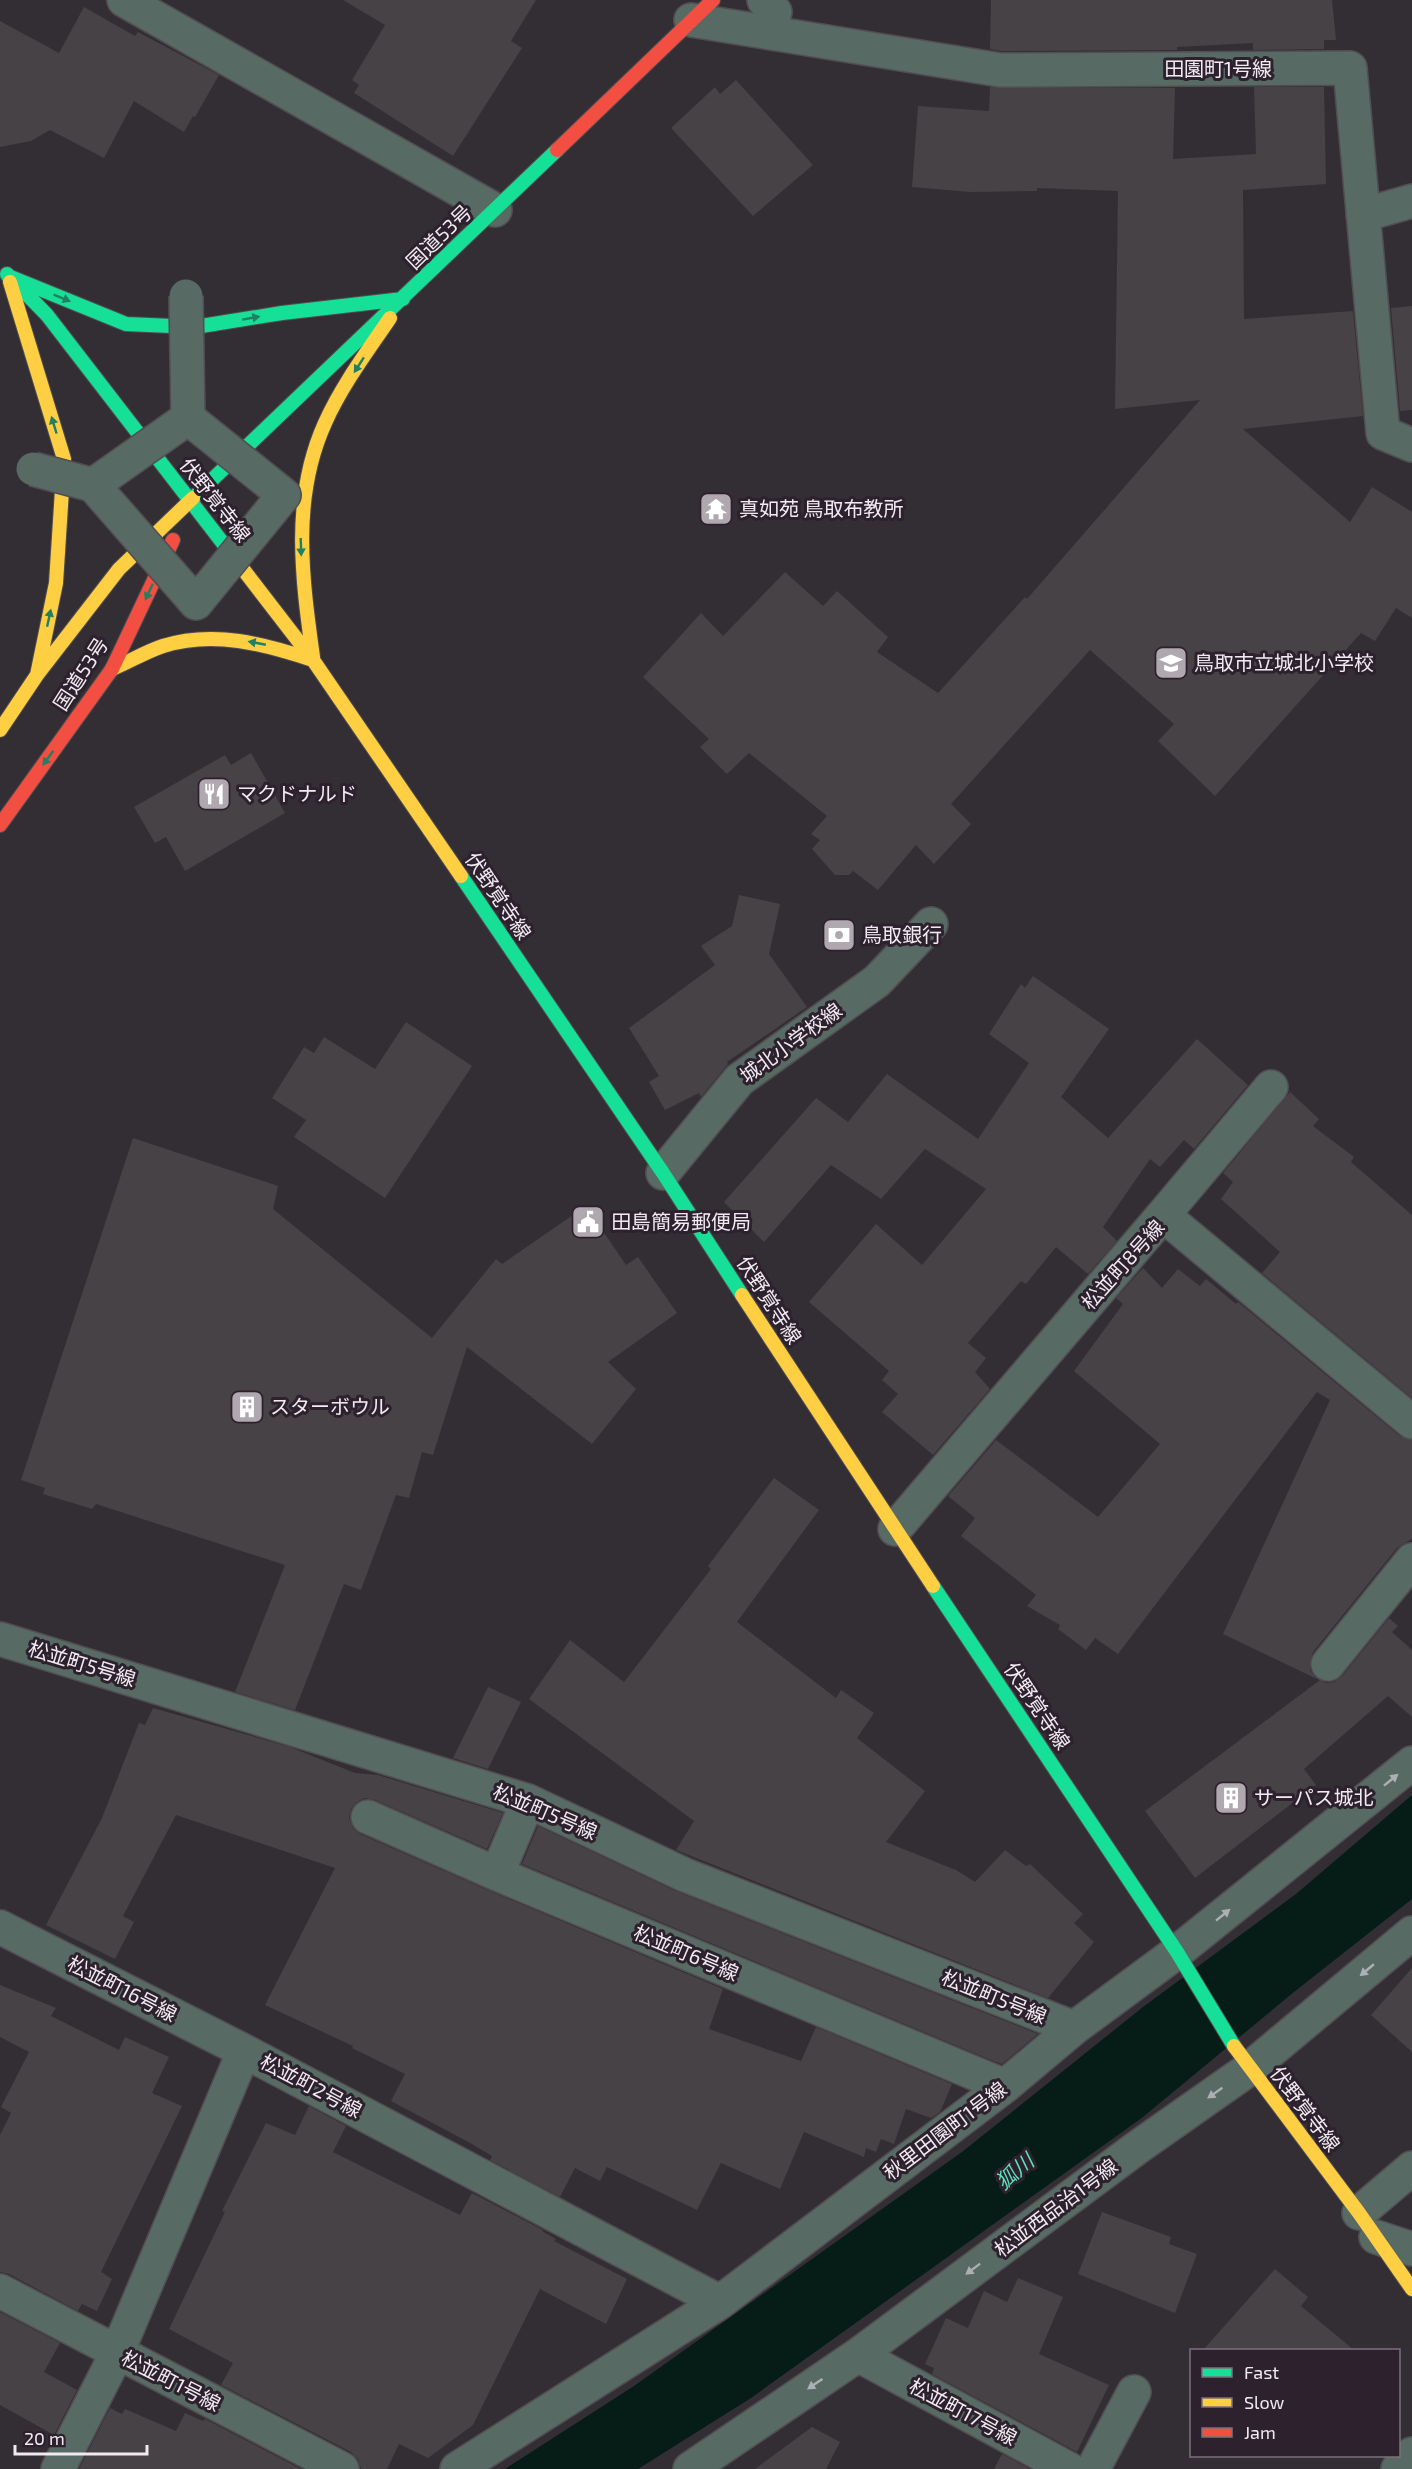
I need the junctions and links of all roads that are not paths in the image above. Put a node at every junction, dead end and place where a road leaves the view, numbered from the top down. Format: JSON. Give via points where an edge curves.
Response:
{"nodes":[{"id":1,"x":124,"y":0,"type":"edge"},
{"id":2,"x":702,"y":10,"type":"edge"},
{"id":3,"x":1412,"y":201,"type":"edge"},
{"id":4,"x":495,"y":210,"type":"junction"},
{"id":5,"x":1363,"y":215,"type":"junction"},
{"id":6,"x":4,"y":271,"type":"edge"},
{"id":7,"x":186,"y":296,"type":"dead end"},
{"id":8,"x":403,"y":299,"type":"junction"},
{"id":9,"x":188,"y":418,"type":"junction"},
{"id":10,"x":1412,"y":445,"type":"edge"},
{"id":11,"x":33,"y":469,"type":"dead end"},
{"id":12,"x":93,"y":485,"type":"junction"},
{"id":13,"x":192,"y":501,"type":"junction"},
{"id":14,"x":313,"y":660,"type":"junction"},
{"id":15,"x":112,"y":669,"type":"junction"},
{"id":16,"x":37,"y":675,"type":"junction"},
{"id":17,"x":0,"y":730,"type":"edge"},
{"id":18,"x":0,"y":825,"type":"edge"},
{"id":19,"x":931,"y":924,"type":"dead end"},
{"id":20,"x":1271,"y":1087,"type":"dead end"},
{"id":21,"x":663,"y":1173,"type":"junction"},
{"id":22,"x":1163,"y":1215,"type":"junction"},
{"id":23,"x":1412,"y":1422,"type":"edge"},
{"id":24,"x":895,"y":1529,"type":"junction"},
{"id":25,"x":1412,"y":1560,"type":"edge"},
{"id":26,"x":0,"y":1639,"type":"edge"},
{"id":27,"x":1328,"y":1664,"type":"dead end"},
{"id":28,"x":1412,"y":1763,"type":"edge"},
{"id":29,"x":528,"y":1801,"type":"junction"},
{"id":30,"x":368,"y":1817,"type":"dead end"},
{"id":31,"x":497,"y":1874,"type":"junction"},
{"id":32,"x":0,"y":1927,"type":"edge"},
{"id":33,"x":1412,"y":1933,"type":"edge"},
{"id":34,"x":1180,"y":1957,"type":"junction"},
{"id":35,"x":1074,"y":2028,"type":"junction"},
{"id":36,"x":244,"y":2051,"type":"junction"},
{"id":37,"x":1243,"y":2059,"type":"junction"},
{"id":38,"x":1005,"y":2086,"type":"junction"},
{"id":39,"x":1412,"y":2168,"type":"edge"},
{"id":40,"x":1368,"y":2225,"type":"junction"},
{"id":41,"x":1412,"y":2249,"type":"edge"},
{"id":42,"x":1412,"y":2289,"type":"edge"},
{"id":43,"x":0,"y":2291,"type":"edge"},
{"id":44,"x":720,"y":2302,"type":"junction"},
{"id":45,"x":117,"y":2353,"type":"junction"},
{"id":46,"x":858,"y":2355,"type":"junction"},
{"id":47,"x":1134,"y":2391,"type":"dead end"},
{"id":48,"x":1412,"y":2454,"type":"edge"},
{"id":49,"x":58,"y":2469,"type":"edge"},
{"id":50,"x":342,"y":2469,"type":"edge"},
{"id":51,"x":457,"y":2469,"type":"edge"},
{"id":52,"x":690,"y":2469,"type":"edge"},
{"id":53,"x":1069,"y":2469,"type":"edge"},
{"id":54,"x":1093,"y":2469,"type":"edge"},
{"id":55,"x":1398,"y":2469,"type":"edge"}],
"edges":[{"from":1,"to":4,"type":"street"},
{"from":2,"to":4,"type":"main road","name":"国道53号"},
{"from":2,"to":5,"type":"street","name":"田園町1号線","via":[[999,70],[1350,68]]},
{"from":3,"to":5,"type":"street"},
{"from":4,"to":8,"type":"main road","name":"国道53号"},
{"from":5,"to":10,"type":"street","name":"田園町1号線","via":[[1383,433]]},
{"from":6,"to":8,"type":"main road","one_way":true,"via":[[126,324],[195,327]]},
{"from":6,"to":13,"type":"main road","name":"伏野覚寺線","via":[[46,315]]},
{"from":16,"to":6,"type":"main road","one_way":true,"via":[[56,583],[64,459]]},
{"from":7,"to":9,"type":"street","bridge":true},
{"from":8,"to":13,"type":"main road","name":"国道53号"},
{"from":8,"to":14,"type":"main road","one_way":true,"via":[[339,397],[314,448],[306,475],[300,526]]},
{"from":9,"to":12,"type":"street","bridge":true},
{"from":9,"to":12,"type":"street","bridge":true,"via":[[284,495],[196,603]]},
{"from":11,"to":12,"type":"street","bridge":true},
{"from":13,"to":14,"type":"main road","name":"伏野覚寺線"},
{"from":13,"to":15,"type":"main road","name":"国道53号","one_way":true},
{"from":13,"to":16,"type":"main road","name":"国道53号","via":[[119,569]]},
{"from":14,"to":15,"type":"main road","one_way":true,"via":[[247,641],[202,639],[160,647]]},
{"from":14,"to":21,"type":"main road","name":"伏野覚寺線"},
{"from":15,"to":18,"type":"main road","name":"国道53号","one_way":true},
{"from":16,"to":17,"type":"main road","name":"国道53号"},
{"from":19,"to":21,"type":"street","name":"城北小学校線","via":[[877,981],[739,1080]]},
{"from":20,"to":22,"type":"street"},
{"from":21,"to":24,"type":"main road","name":"伏野覚寺線"},
{"from":22,"to":23,"type":"street","name":"松並町8号線"},
{"from":22,"to":24,"type":"street","name":"松並町8号線"},
{"from":24,"to":34,"type":"main road","name":"伏野覚寺線"},
{"from":25,"to":27,"type":"street"},
{"from":26,"to":29,"type":"street","name":"松並町5号線"},
{"from":34,"to":28,"type":"street","name":"秋里田園町1号線","one_way":true},
{"from":29,"to":31,"type":"street"},
{"from":29,"to":35,"type":"street","name":"松並町5号線","via":[[685,1875]]},
{"from":30,"to":31,"type":"street","name":"松並町6号線"},
{"from":31,"to":38,"type":"street","name":"松並町6号線"},
{"from":32,"to":36,"type":"street","name":"松並町16号線"},
{"from":33,"to":37,"type":"street","name":"松並西品治1号線","one_way":true},
{"from":34,"to":35,"type":"street","name":"秋里田園町1号線"},
{"from":34,"to":37,"type":"main road","name":"伏野覚寺線"},
{"from":35,"to":38,"type":"street","name":"秋里田園町1号線"},
{"from":36,"to":44,"type":"street","name":"松並町2号線"},
{"from":36,"to":45,"type":"street","name":"松並町2号線"},
{"from":37,"to":40,"type":"main road","name":"伏野覚寺線"},
{"from":37,"to":46,"type":"street","name":"松並西品治1号線","one_way":true,"via":[[1129,2154]]},
{"from":38,"to":44,"type":"street","name":"秋里田園町1号線"},
{"from":39,"to":40,"type":"street"},
{"from":40,"to":41,"type":"street"},
{"from":40,"to":42,"type":"main road","name":"伏野覚寺線"},
{"from":43,"to":45,"type":"street","name":"松並町1号線"},
{"from":44,"to":51,"type":"street","name":"秋里田園町1号線"},
{"from":45,"to":49,"type":"street","name":"松並町2号線"},
{"from":45,"to":50,"type":"street","name":"松並町1号線"},
{"from":46,"to":52,"type":"street","name":"松並西品治1号線","one_way":true},
{"from":46,"to":53,"type":"street","name":"松並町17号線"},
{"from":47,"to":54,"type":"street"},
{"from":48,"to":55,"type":"street"}]}
